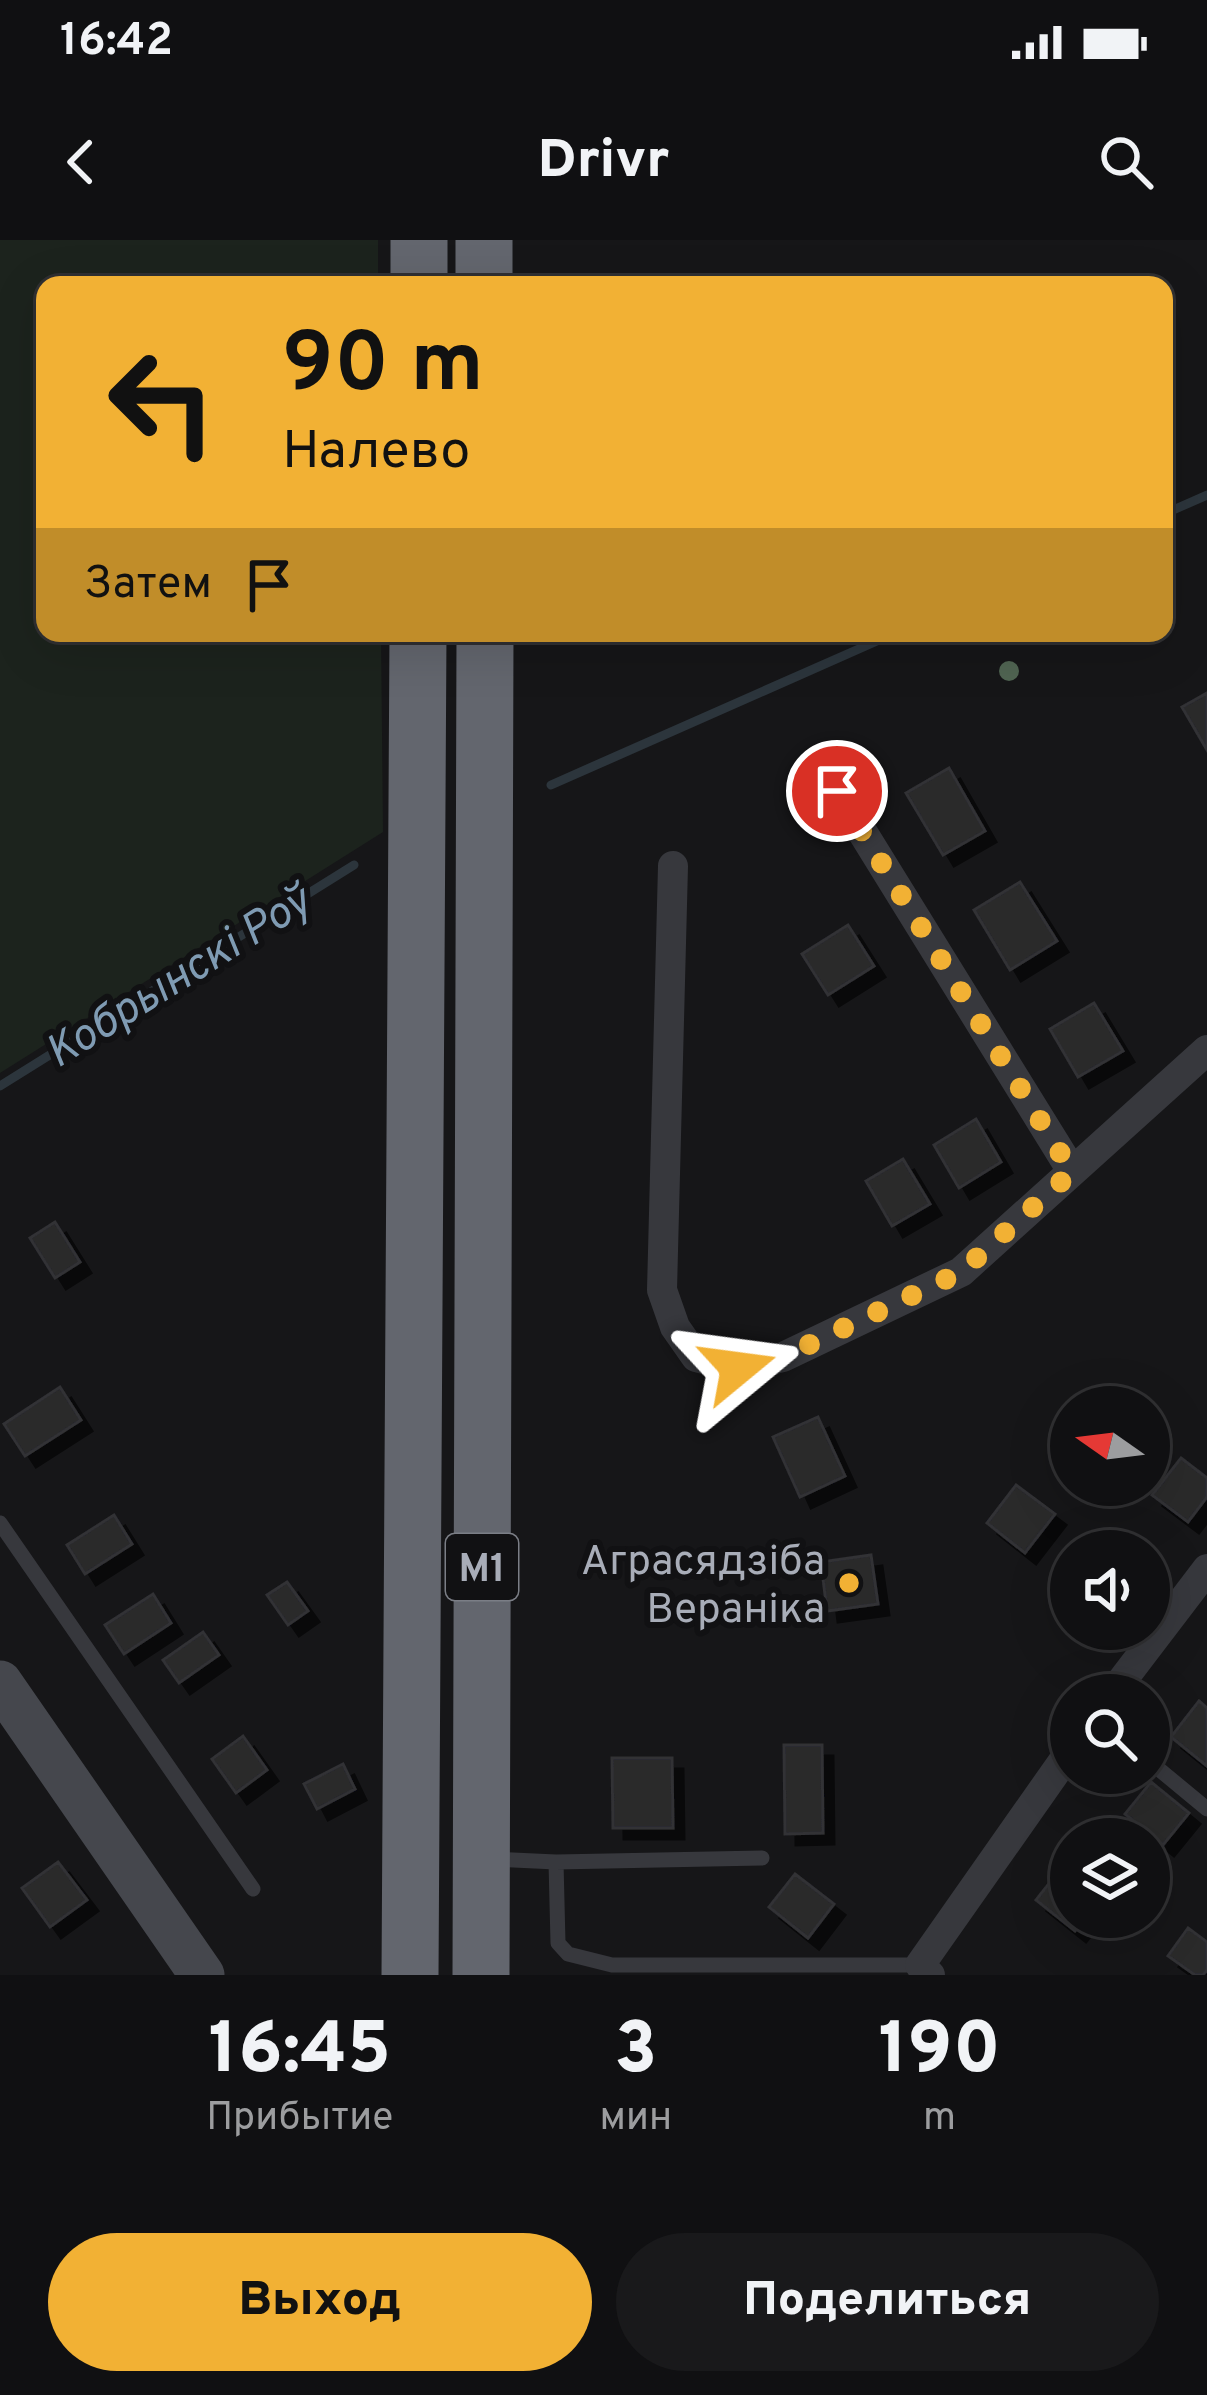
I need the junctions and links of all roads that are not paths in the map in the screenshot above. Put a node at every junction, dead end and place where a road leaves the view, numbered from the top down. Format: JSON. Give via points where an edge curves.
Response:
{"nodes":[{"id":1,"x":419,"y":240,"type":"edge"},
{"id":2,"x":484,"y":240,"type":"edge"},
{"id":3,"x":419,"y":276,"type":"edge"},
{"id":4,"x":484,"y":276,"type":"edge"},
{"id":5,"x":418,"y":642,"type":"edge"},
{"id":6,"x":485,"y":642,"type":"edge"},
{"id":7,"x":837,"y":791,"type":"dead end"},
{"id":8,"x":674,"y":866,"type":"dead end"},
{"id":9,"x":1207,"y":1050,"type":"edge"},
{"id":10,"x":1072,"y":1172,"type":"junction"},
{"id":11,"x":0,"y":1522,"type":"edge"},
{"id":12,"x":1207,"y":1569,"type":"edge"},
{"id":13,"x":1127,"y":1674,"type":"edge"},
{"id":14,"x":0,"y":1683,"type":"edge"},
{"id":15,"x":1170,"y":1779,"type":"edge"},
{"id":16,"x":1050,"y":1782,"type":"edge"},
{"id":17,"x":1207,"y":1809,"type":"edge"},
{"id":18,"x":762,"y":1858,"type":"dead end"},
{"id":19,"x":481,"y":1859,"type":"junction"},
{"id":20,"x":556,"y":1862,"type":"junction"},
{"id":21,"x":253,"y":1889,"type":"dead end"},
{"id":22,"x":925,"y":1970,"type":"edge"},
{"id":23,"x":202,"y":1975,"type":"edge"},
{"id":24,"x":410,"y":1975,"type":"edge"},
{"id":25,"x":481,"y":1975,"type":"edge"}],
"edges":[{"from":1,"to":3,"type":"highway"},
{"from":2,"to":4,"type":"highway"},
{"from":5,"to":24,"type":"highway","number":"М1"},
{"from":6,"to":19,"type":"highway","number":"М1"},
{"from":7,"to":10,"type":"street"},
{"from":8,"to":10,"type":"street","via":[[662,1290],[695,1357],[738,1368],[783,1357],[961,1272]]},
{"from":9,"to":10,"type":"street"},
{"from":11,"to":21,"type":"lane"},
{"from":12,"to":13,"type":"street"},
{"from":14,"to":23,"type":"street"},
{"from":15,"to":17,"type":"lane"},
{"from":16,"to":22,"type":"street"},
{"from":18,"to":20,"type":"lane"},
{"from":19,"to":20,"type":"lane"},
{"from":19,"to":25,"type":"highway","number":"М1"},
{"from":20,"to":22,"type":"lane","via":[[558,1943],[568,1954],[612,1965]]}]}
